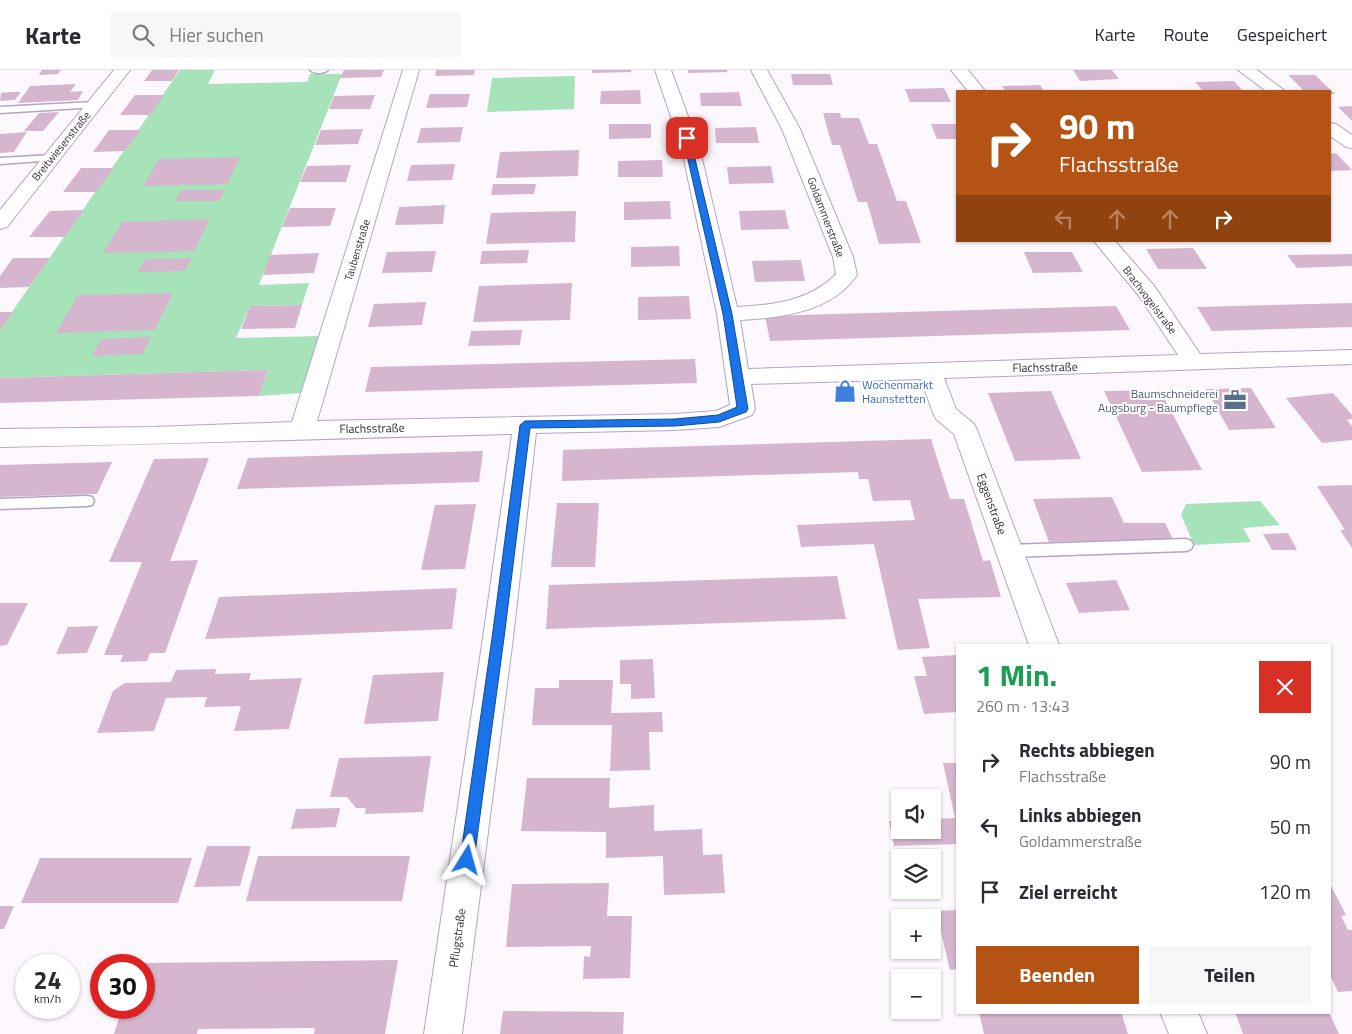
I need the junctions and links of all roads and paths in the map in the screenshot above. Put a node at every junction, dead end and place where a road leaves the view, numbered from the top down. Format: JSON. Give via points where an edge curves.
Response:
{"nodes":[{"id":1,"x":122,"y":70,"type":"edge"},
{"id":2,"x":314,"y":70,"type":"edge"},
{"id":3,"x":324,"y":70,"type":"edge"},
{"id":4,"x":412,"y":70,"type":"edge"},
{"id":5,"x":663,"y":70,"type":"edge"},
{"id":6,"x":759,"y":70,"type":"edge"},
{"id":7,"x":959,"y":70,"type":"edge"},
{"id":8,"x":1246,"y":70,"type":"edge"},
{"id":9,"x":976,"y":90,"type":"edge"},
{"id":10,"x":1275,"y":90,"type":"edge"},
{"id":11,"x":94,"y":105,"type":"junction"},
{"id":12,"x":0,"y":110,"type":"edge"},
{"id":13,"x":1331,"y":129,"type":"edge"},
{"id":14,"x":1352,"y":143,"type":"edge"},
{"id":15,"x":52,"y":158,"type":"junction"},
{"id":16,"x":0,"y":161,"type":"edge"},
{"id":17,"x":2,"y":217,"type":"edge"},
{"id":18,"x":1105,"y":242,"type":"edge"},
{"id":19,"x":728,"y":314,"type":"junction"},
{"id":20,"x":1193,"y":361,"type":"junction"},
{"id":21,"x":1348,"y":362,"type":"edge"},
{"id":22,"x":930,"y":370,"type":"junction"},
{"id":23,"x":739,"y":377,"type":"junction"},
{"id":24,"x":525,"y":425,"type":"junction"},
{"id":25,"x":302,"y":430,"type":"junction"},
{"id":26,"x":0,"y":438,"type":"edge"},
{"id":27,"x":87,"y":501,"type":"dead end"},
{"id":28,"x":0,"y":504,"type":"edge"},
{"id":29,"x":1186,"y":546,"type":"dead end"},
{"id":30,"x":1009,"y":551,"type":"junction"},
{"id":31,"x":1044,"y":644,"type":"edge"},
{"id":32,"x":1180,"y":1014,"type":"edge"},
{"id":33,"x":443,"y":1034,"type":"edge"},
{"id":34,"x":1188,"y":1034,"type":"edge"}],
"edges":[{"from":1,"to":11,"type":"street","name":"Breitwiesenstraße"},
{"from":2,"to":3,"type":"lane"},
{"from":4,"to":25,"type":"street","name":"Taubenstraße"},
{"from":5,"to":19,"type":"street","via":[[690,146]]},
{"from":6,"to":19,"type":"street","name":"Goldammerstraße","via":[[796,143],[843,257],[847,275],[828,293],[798,304],[764,312]]},
{"from":7,"to":9,"type":"street"},
{"from":8,"to":10,"type":"street"},
{"from":11,"to":12,"type":"lane"},
{"from":11,"to":15,"type":"street","name":"Breitwiesenstraße"},
{"from":13,"to":14,"type":"street"},
{"from":15,"to":16,"type":"lane"},
{"from":15,"to":17,"type":"street","name":"Breitwiesenstraße"},
{"from":18,"to":20,"type":"street","name":"Brachvogelstraße","via":[[1146,292]]},
{"from":19,"to":23,"type":"street"},
{"from":20,"to":21,"type":"street","name":"Flachsstraße"},
{"from":20,"to":22,"type":"street","name":"Flachsstraße"},
{"from":22,"to":23,"type":"street","name":"Flachsstraße"},
{"from":22,"to":30,"type":"street","name":"Eggenstraße","via":[[945,413],[965,430]]},
{"from":23,"to":24,"type":"street","name":"Flachsstraße","via":[[743,409],[719,418]]},
{"from":24,"to":25,"type":"street","name":"Flachsstraße"},
{"from":24,"to":33,"type":"street","name":"Pflugstraße"},
{"from":25,"to":26,"type":"street","name":"Flachsstraße"},
{"from":27,"to":28,"type":"lane"},
{"from":29,"to":30,"type":"lane"},
{"from":30,"to":31,"type":"street","name":"Eggenstraße"},
{"from":32,"to":34,"type":"street"}]}
